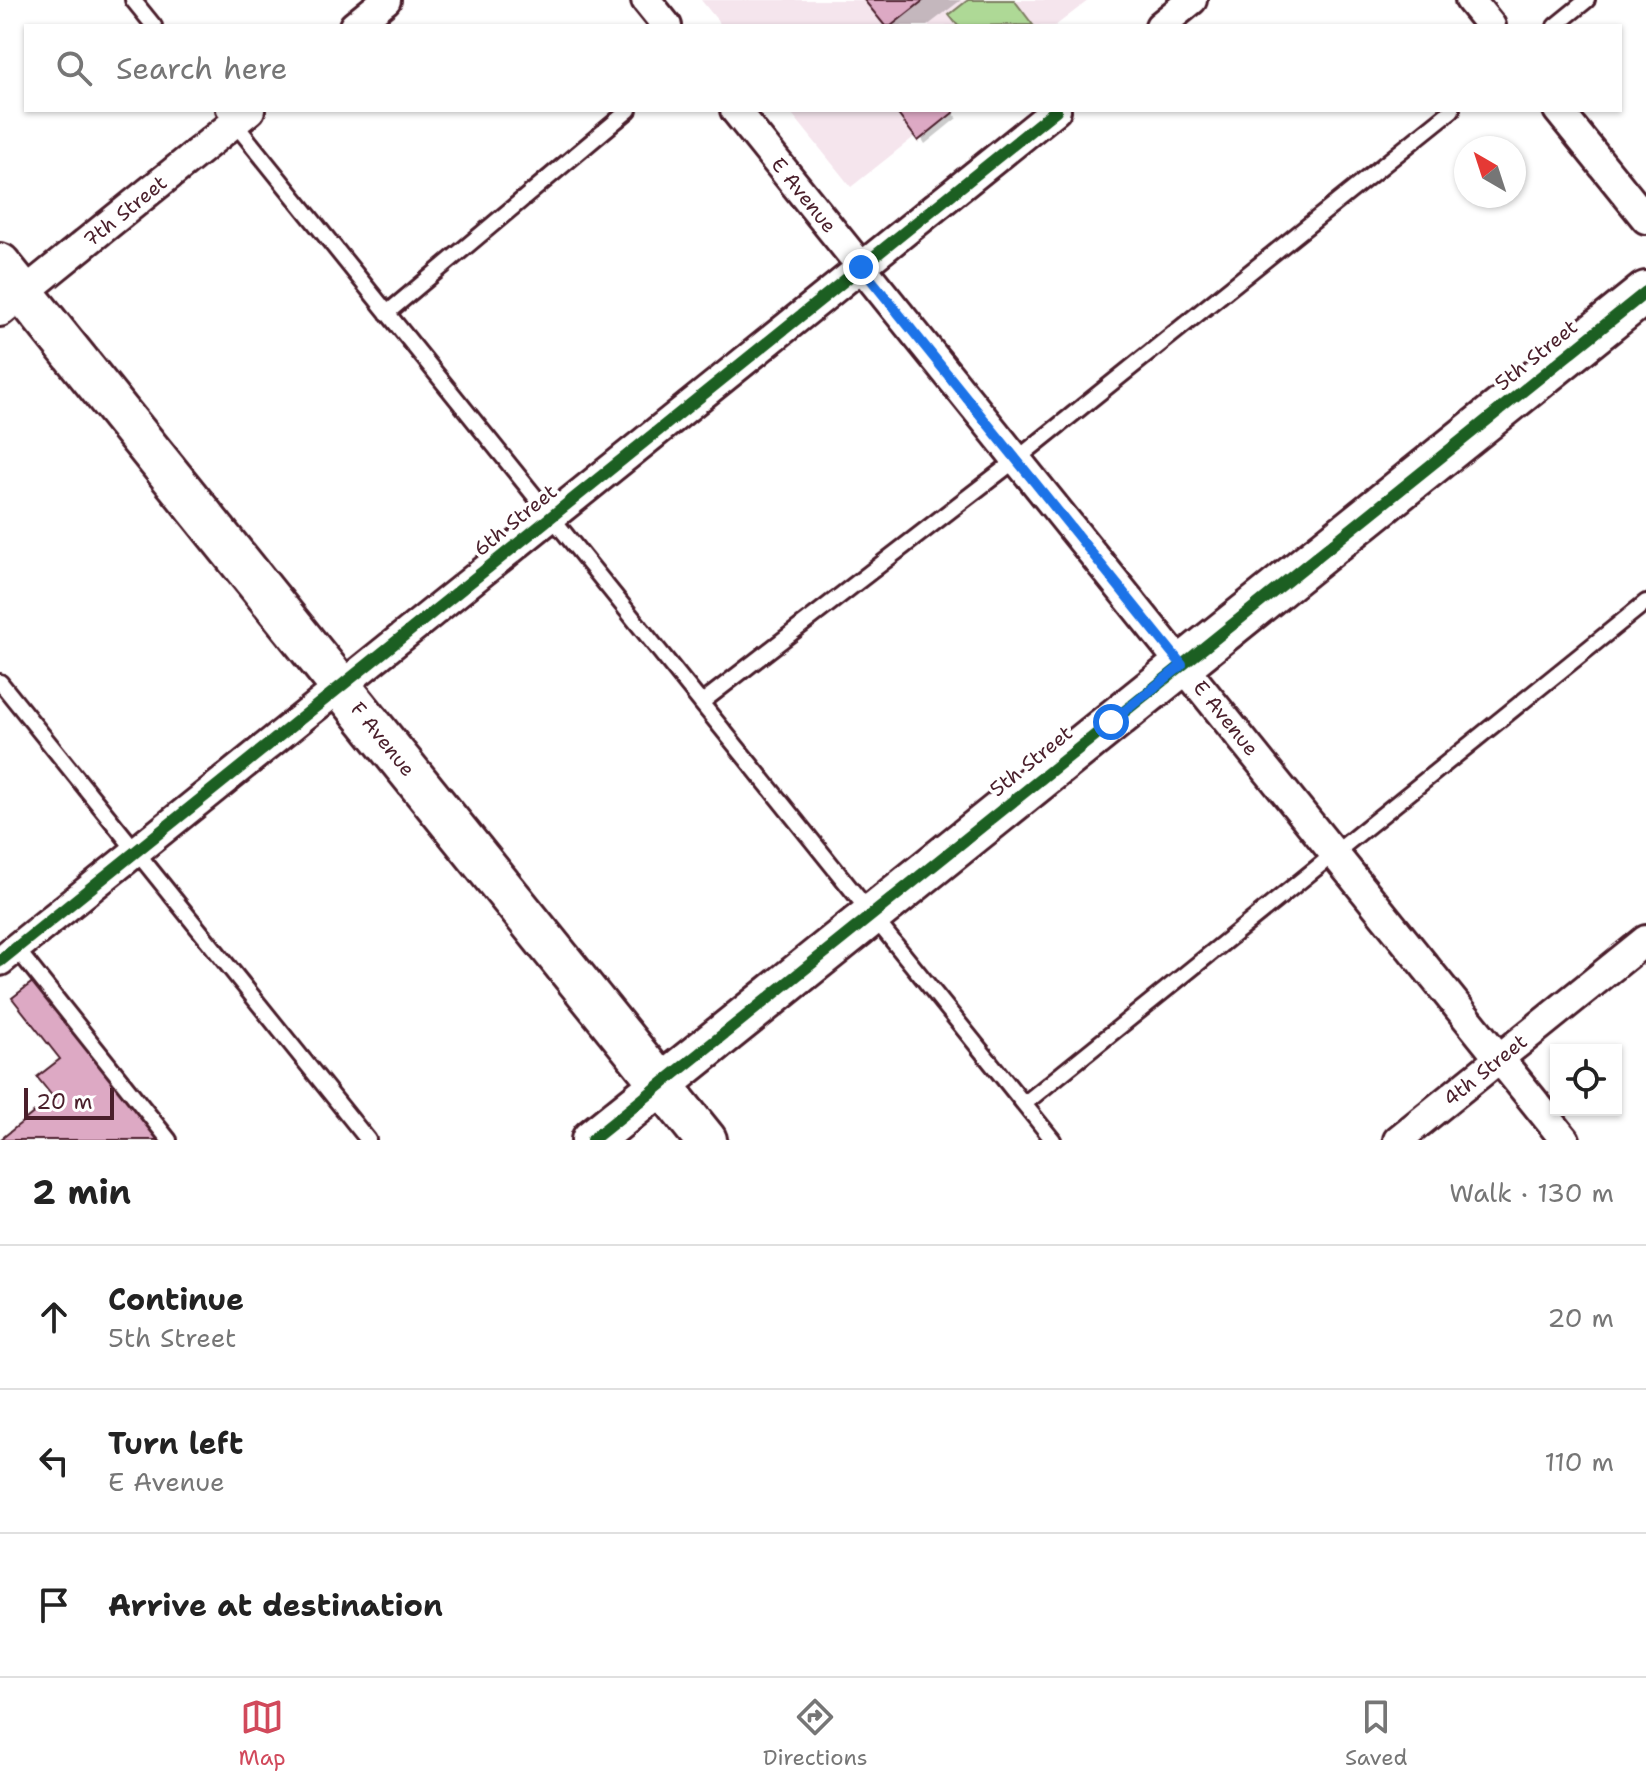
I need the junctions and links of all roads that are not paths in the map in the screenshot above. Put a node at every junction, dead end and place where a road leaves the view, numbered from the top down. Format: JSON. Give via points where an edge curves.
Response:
{"nodes":[{"id":1,"x":133,"y":0,"type":"edge"},
{"id":2,"x":386,"y":0,"type":"edge"},
{"id":3,"x":646,"y":0,"type":"edge"},
{"id":4,"x":1192,"y":0,"type":"edge"},
{"id":5,"x":1470,"y":0,"type":"edge"},
{"id":6,"x":1587,"y":0,"type":"edge"},
{"id":7,"x":152,"y":24,"type":"edge"},
{"id":8,"x":356,"y":24,"type":"edge"},
{"id":9,"x":665,"y":24,"type":"edge"},
{"id":10,"x":1162,"y":24,"type":"edge"},
{"id":11,"x":1489,"y":24,"type":"edge"},
{"id":12,"x":1557,"y":24,"type":"edge"},
{"id":13,"x":627,"y":112,"type":"edge"},
{"id":14,"x":737,"y":112,"type":"edge"},
{"id":15,"x":1054,"y":112,"type":"edge"},
{"id":16,"x":1450,"y":112,"type":"edge"},
{"id":17,"x":1560,"y":112,"type":"edge"},
{"id":18,"x":236,"y":114,"type":"edge"},
{"id":19,"x":1646,"y":219,"type":"edge"},
{"id":20,"x":861,"y":267,"type":"junction"},
{"id":21,"x":8,"y":290,"type":"edge"},
{"id":22,"x":1646,"y":292,"type":"edge"},
{"id":23,"x":387,"y":313,"type":"junction"},
{"id":24,"x":1017,"y":459,"type":"junction"},
{"id":25,"x":550,"y":517,"type":"junction"},
{"id":26,"x":1646,"y":602,"type":"edge"},
{"id":27,"x":1182,"y":665,"type":"junction"},
{"id":28,"x":0,"y":682,"type":"edge"},
{"id":29,"x":341,"y":686,"type":"junction"},
{"id":30,"x":701,"y":703,"type":"junction"},
{"id":31,"x":136,"y":851,"type":"junction"},
{"id":32,"x":1334,"y":853,"type":"junction"},
{"id":33,"x":872,"y":915,"type":"junction"},
{"id":34,"x":1646,"y":940,"type":"edge"},
{"id":35,"x":8,"y":954,"type":"edge"},
{"id":36,"x":1499,"y":1058,"type":"junction"},
{"id":37,"x":661,"y":1084,"type":"junction"},
{"id":38,"x":1024,"y":1104,"type":"junction"},
{"id":39,"x":169,"y":1140,"type":"edge"},
{"id":40,"x":368,"y":1140,"type":"edge"},
{"id":41,"x":592,"y":1140,"type":"edge"},
{"id":42,"x":706,"y":1140,"type":"edge"},
{"id":43,"x":1053,"y":1140,"type":"edge"},
{"id":44,"x":1398,"y":1140,"type":"edge"},
{"id":45,"x":1565,"y":1140,"type":"edge"}],
"edges":[{"from":1,"to":7,"type":"lane"},
{"from":2,"to":8,"type":"street"},
{"from":3,"to":9,"type":"street"},
{"from":4,"to":10,"type":"street"},
{"from":5,"to":11,"type":"street"},
{"from":6,"to":12,"type":"lane"},
{"from":13,"to":23,"type":"lane"},
{"from":14,"to":20,"type":"street","name":"E Avenue"},
{"from":15,"to":20,"type":"street","name":"6th Street"},
{"from":16,"to":24,"type":"lane"},
{"from":17,"to":19,"type":"street"},
{"from":18,"to":21,"type":"street","name":"7th Street"},
{"from":18,"to":23,"type":"lane"},
{"from":20,"to":24,"type":"street","name":"E Avenue"},
{"from":20,"to":25,"type":"street","name":"6th Street"},
{"from":21,"to":29,"type":"street","name":"F Avenue"},
{"from":22,"to":27,"type":"street","name":"5th Street"},
{"from":23,"to":25,"type":"lane"},
{"from":24,"to":27,"type":"street","name":"E Avenue"},
{"from":24,"to":30,"type":"lane"},
{"from":25,"to":29,"type":"street","name":"6th Street"},
{"from":25,"to":30,"type":"lane"},
{"from":26,"to":32,"type":"lane"},
{"from":27,"to":32,"type":"street","name":"E Avenue"},
{"from":27,"to":33,"type":"street","name":"5th Street"},
{"from":28,"to":31,"type":"lane"},
{"from":29,"to":31,"type":"street","name":"6th Street"},
{"from":29,"to":37,"type":"street","name":"F Avenue"},
{"from":30,"to":33,"type":"lane"},
{"from":31,"to":35,"type":"street","name":"6th Street"},
{"from":31,"to":40,"type":"lane"},
{"from":32,"to":36,"type":"street","name":"E Avenue"},
{"from":32,"to":38,"type":"lane"},
{"from":33,"to":37,"type":"street","name":"5th Street"},
{"from":33,"to":38,"type":"lane"},
{"from":34,"to":36,"type":"street","name":"4th Street"},
{"from":35,"to":39,"type":"lane"},
{"from":36,"to":44,"type":"street","name":"4th Street"},
{"from":36,"to":45,"type":"street","name":"E Avenue"},
{"from":37,"to":41,"type":"street","name":"5th Street"},
{"from":37,"to":42,"type":"street","name":"F Avenue"},
{"from":38,"to":43,"type":"lane"}]}
